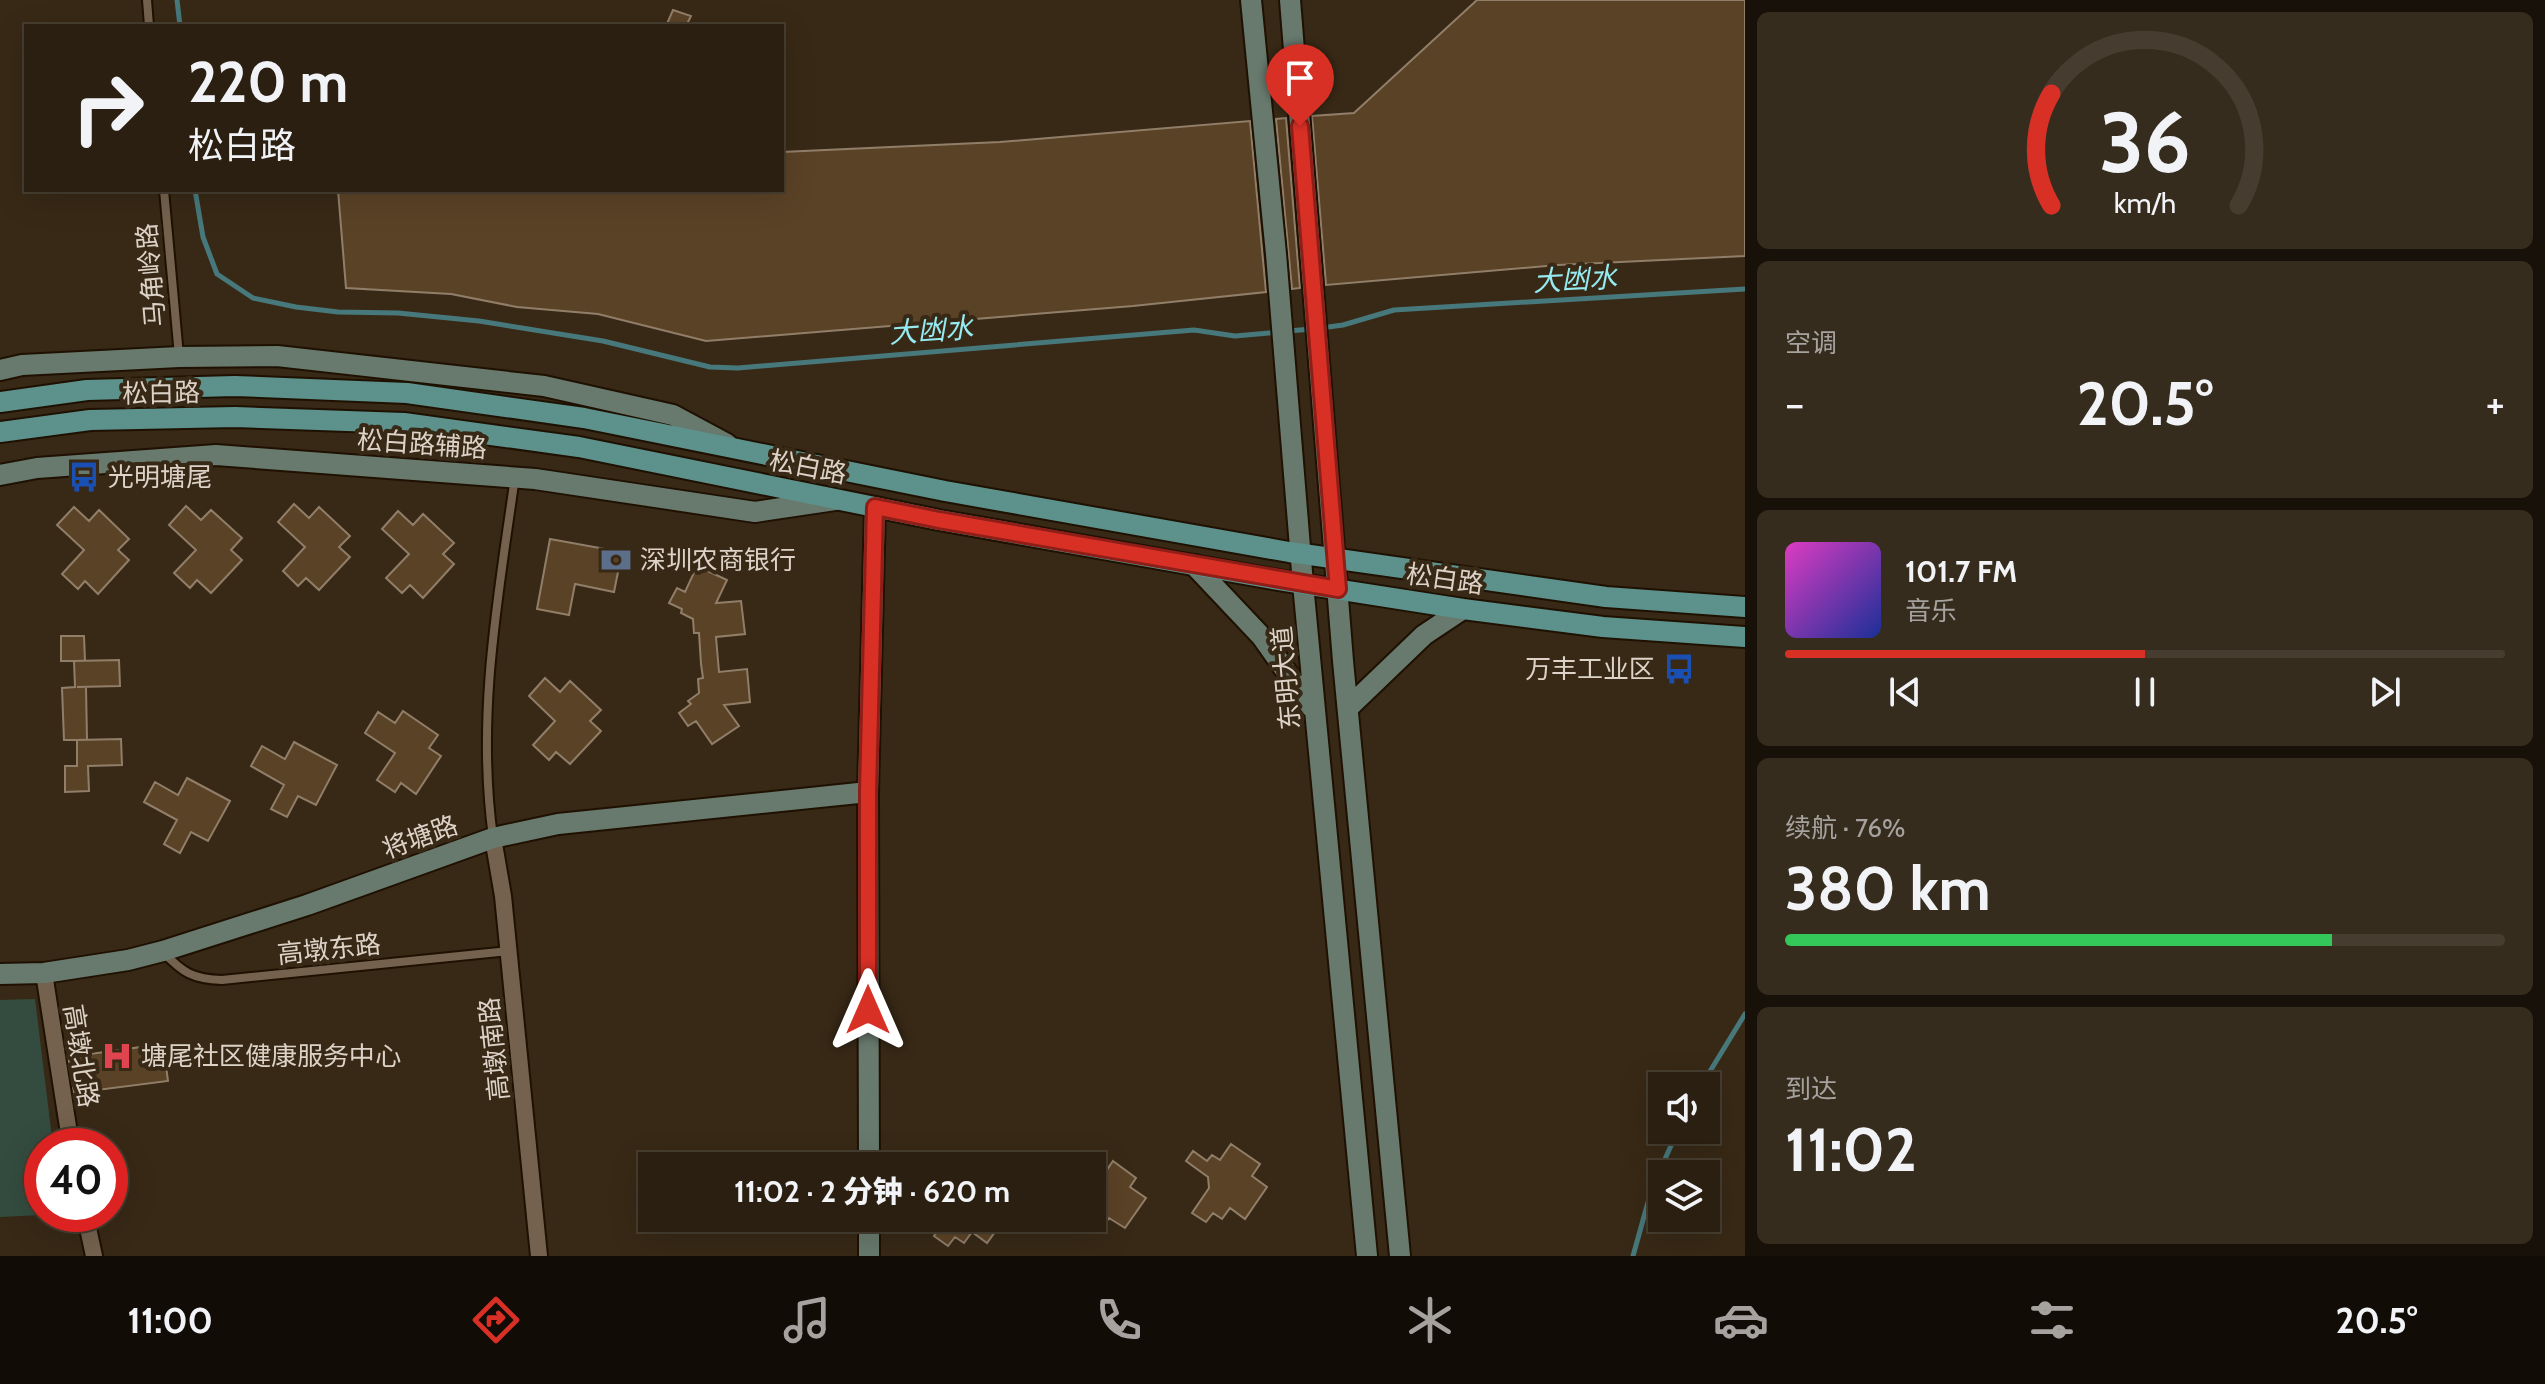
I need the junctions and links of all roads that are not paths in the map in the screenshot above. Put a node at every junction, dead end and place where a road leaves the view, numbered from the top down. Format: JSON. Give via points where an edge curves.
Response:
{"nodes":[{"id":1,"x":147,"y":0,"type":"edge"},
{"id":2,"x":1251,"y":0,"type":"edge"},
{"id":3,"x":1290,"y":0,"type":"edge"},
{"id":4,"x":149,"y":24,"type":"edge"},
{"id":5,"x":164,"y":192,"type":"edge"},
{"id":6,"x":179,"y":357,"type":"junction"},
{"id":7,"x":0,"y":370,"type":"edge"},
{"id":8,"x":0,"y":402,"type":"edge"},
{"id":9,"x":0,"y":432,"type":"edge"},
{"id":10,"x":734,"y":448,"type":"junction"},
{"id":11,"x":0,"y":475,"type":"edge"},
{"id":12,"x":515,"y":477,"type":"junction"},
{"id":13,"x":839,"y":500,"type":"junction"},
{"id":14,"x":875,"y":507,"type":"junction"},
{"id":15,"x":1300,"y":553,"type":"junction"},
{"id":16,"x":1336,"y":558,"type":"junction"},
{"id":17,"x":1194,"y":565,"type":"junction"},
{"id":18,"x":1303,"y":584,"type":"junction"},
{"id":19,"x":1338,"y":589,"type":"junction"},
{"id":20,"x":1745,"y":607,"type":"edge"},
{"id":21,"x":1463,"y":609,"type":"junction"},
{"id":22,"x":1745,"y":637,"type":"edge"},
{"id":23,"x":1348,"y":708,"type":"junction"},
{"id":24,"x":1315,"y":711,"type":"junction"},
{"id":25,"x":868,"y":792,"type":"junction"},
{"id":26,"x":493,"y":838,"type":"junction"},
{"id":27,"x":163,"y":951,"type":"junction"},
{"id":28,"x":509,"y":951,"type":"junction"},
{"id":29,"x":44,"y":973,"type":"junction"},
{"id":30,"x":0,"y":974,"type":"edge"},
{"id":31,"x":68,"y":1128,"type":"edge"},
{"id":32,"x":869,"y":1152,"type":"edge"},
{"id":33,"x":89,"y":1232,"type":"edge"},
{"id":34,"x":869,"y":1232,"type":"edge"},
{"id":35,"x":94,"y":1256,"type":"edge"},
{"id":36,"x":539,"y":1256,"type":"edge"},
{"id":37,"x":869,"y":1256,"type":"edge"},
{"id":38,"x":1367,"y":1256,"type":"edge"},
{"id":39,"x":1400,"y":1256,"type":"edge"}],
"edges":[{"from":1,"to":4,"type":"lane"},
{"from":2,"to":15,"type":"main road","name":"东明大道"},
{"from":3,"to":16,"type":"main road"},
{"from":5,"to":6,"type":"lane","name":"马角岭路"},
{"from":6,"to":7,"type":"main road"},
{"from":6,"to":10,"type":"main road","via":[[277,356],[544,386],[673,415]]},
{"from":8,"to":10,"type":"main road","name":"松白路","via":[[87,390],[235,386],[407,393],[584,418]]},
{"from":9,"to":13,"type":"main road","name":"松白路","via":[[90,420],[235,417],[404,423],[579,447]]},
{"from":10,"to":15,"type":"main road","name":"松白路"},
{"from":11,"to":12,"type":"main road","name":"松白路辅路","via":[[216,455]]},
{"from":12,"to":13,"type":"main road","name":"松白路辅路","via":[[755,512]]},
{"from":12,"to":26,"type":"lane","via":[[491,644],[485,742]]},
{"from":13,"to":14,"type":"main road","name":"松白路"},
{"from":14,"to":17,"type":"main road","name":"松白路"},
{"from":14,"to":25,"type":"main road"},
{"from":15,"to":16,"type":"main road","name":"松白路"},
{"from":15,"to":18,"type":"main road","name":"东明大道"},
{"from":16,"to":19,"type":"main road"},
{"from":16,"to":20,"type":"main road","name":"松白路","via":[[1606,597]]},
{"from":17,"to":18,"type":"main road","name":"松白路"},
{"from":17,"to":24,"type":"main road","via":[[1262,637]]},
{"from":18,"to":19,"type":"main road","name":"松白路"},
{"from":18,"to":24,"type":"main road","name":"东明大道"},
{"from":19,"to":21,"type":"main road","name":"松白路"},
{"from":19,"to":23,"type":"main road"},
{"from":21,"to":22,"type":"main road","name":"松白路","via":[[1603,627]]},
{"from":21,"to":23,"type":"main road","via":[[1424,635]]},
{"from":23,"to":39,"type":"main road"},
{"from":24,"to":38,"type":"main road","name":"东明大道"},
{"from":25,"to":26,"type":"main road","name":"将塘路","via":[[558,824]]},
{"from":25,"to":32,"type":"main road"},
{"from":26,"to":27,"type":"main road","name":"将塘路"},
{"from":26,"to":28,"type":"street","name":"高墩南路"},
{"from":27,"to":28,"type":"lane","name":"高墩东路","via":[[197,979],[222,980]]},
{"from":27,"to":29,"type":"main road","name":"将塘路"},
{"from":28,"to":36,"type":"street","name":"高墩南路"},
{"from":29,"to":30,"type":"main road","name":"将塘路"},
{"from":29,"to":31,"type":"street","name":"高墩北路"},
{"from":33,"to":35,"type":"street"},
{"from":34,"to":37,"type":"main road"}]}
